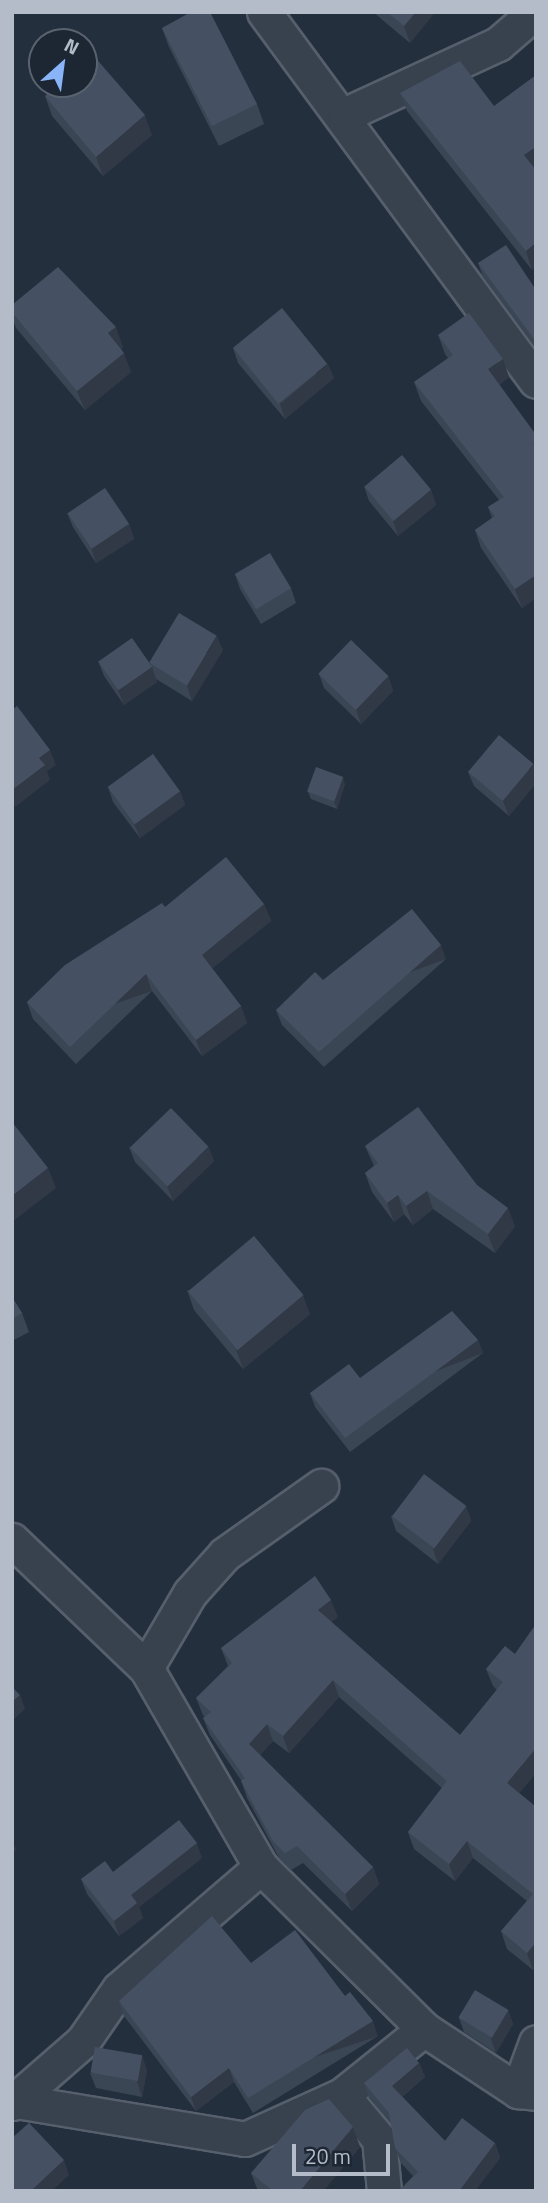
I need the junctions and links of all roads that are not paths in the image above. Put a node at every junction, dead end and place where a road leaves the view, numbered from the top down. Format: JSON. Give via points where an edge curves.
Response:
{"nodes":[{"id":1,"x":264,"y":12,"type":"edge"},
{"id":2,"x":535,"y":12,"type":"edge"},
{"id":3,"x":344,"y":115,"type":"junction"},
{"id":4,"x":536,"y":381,"type":"edge"},
{"id":5,"x":321,"y":1486,"type":"dead end"},
{"id":6,"x":12,"y":1540,"type":"edge"},
{"id":7,"x":146,"y":1668,"type":"junction"},
{"id":8,"x":261,"y":1867,"type":"junction"},
{"id":9,"x":424,"y":2029,"type":"junction"},
{"id":10,"x":536,"y":2042,"type":"edge"},
{"id":11,"x":527,"y":2092,"type":"edge"},
{"id":12,"x":342,"y":2095,"type":"junction"},
{"id":13,"x":14,"y":2102,"type":"edge"},
{"id":14,"x":384,"y":2191,"type":"edge"}],
"edges":[{"from":1,"to":3,"type":"street"},
{"from":2,"to":3,"type":"street","via":[[498,44]]},
{"from":3,"to":4,"type":"street"},
{"from":5,"to":7,"type":"street","via":[[225,1554],[190,1593]]},
{"from":6,"to":7,"type":"street"},
{"from":7,"to":8,"type":"street"},
{"from":8,"to":9,"type":"street"},
{"from":8,"to":13,"type":"street","via":[[119,1989],[83,2041]]},
{"from":9,"to":11,"type":"street"},
{"from":9,"to":12,"type":"street"},
{"from":10,"to":11,"type":"street"},
{"from":12,"to":13,"type":"street","via":[[246,2139]]},
{"from":12,"to":14,"type":"street","via":[[379,2139]]}]}
